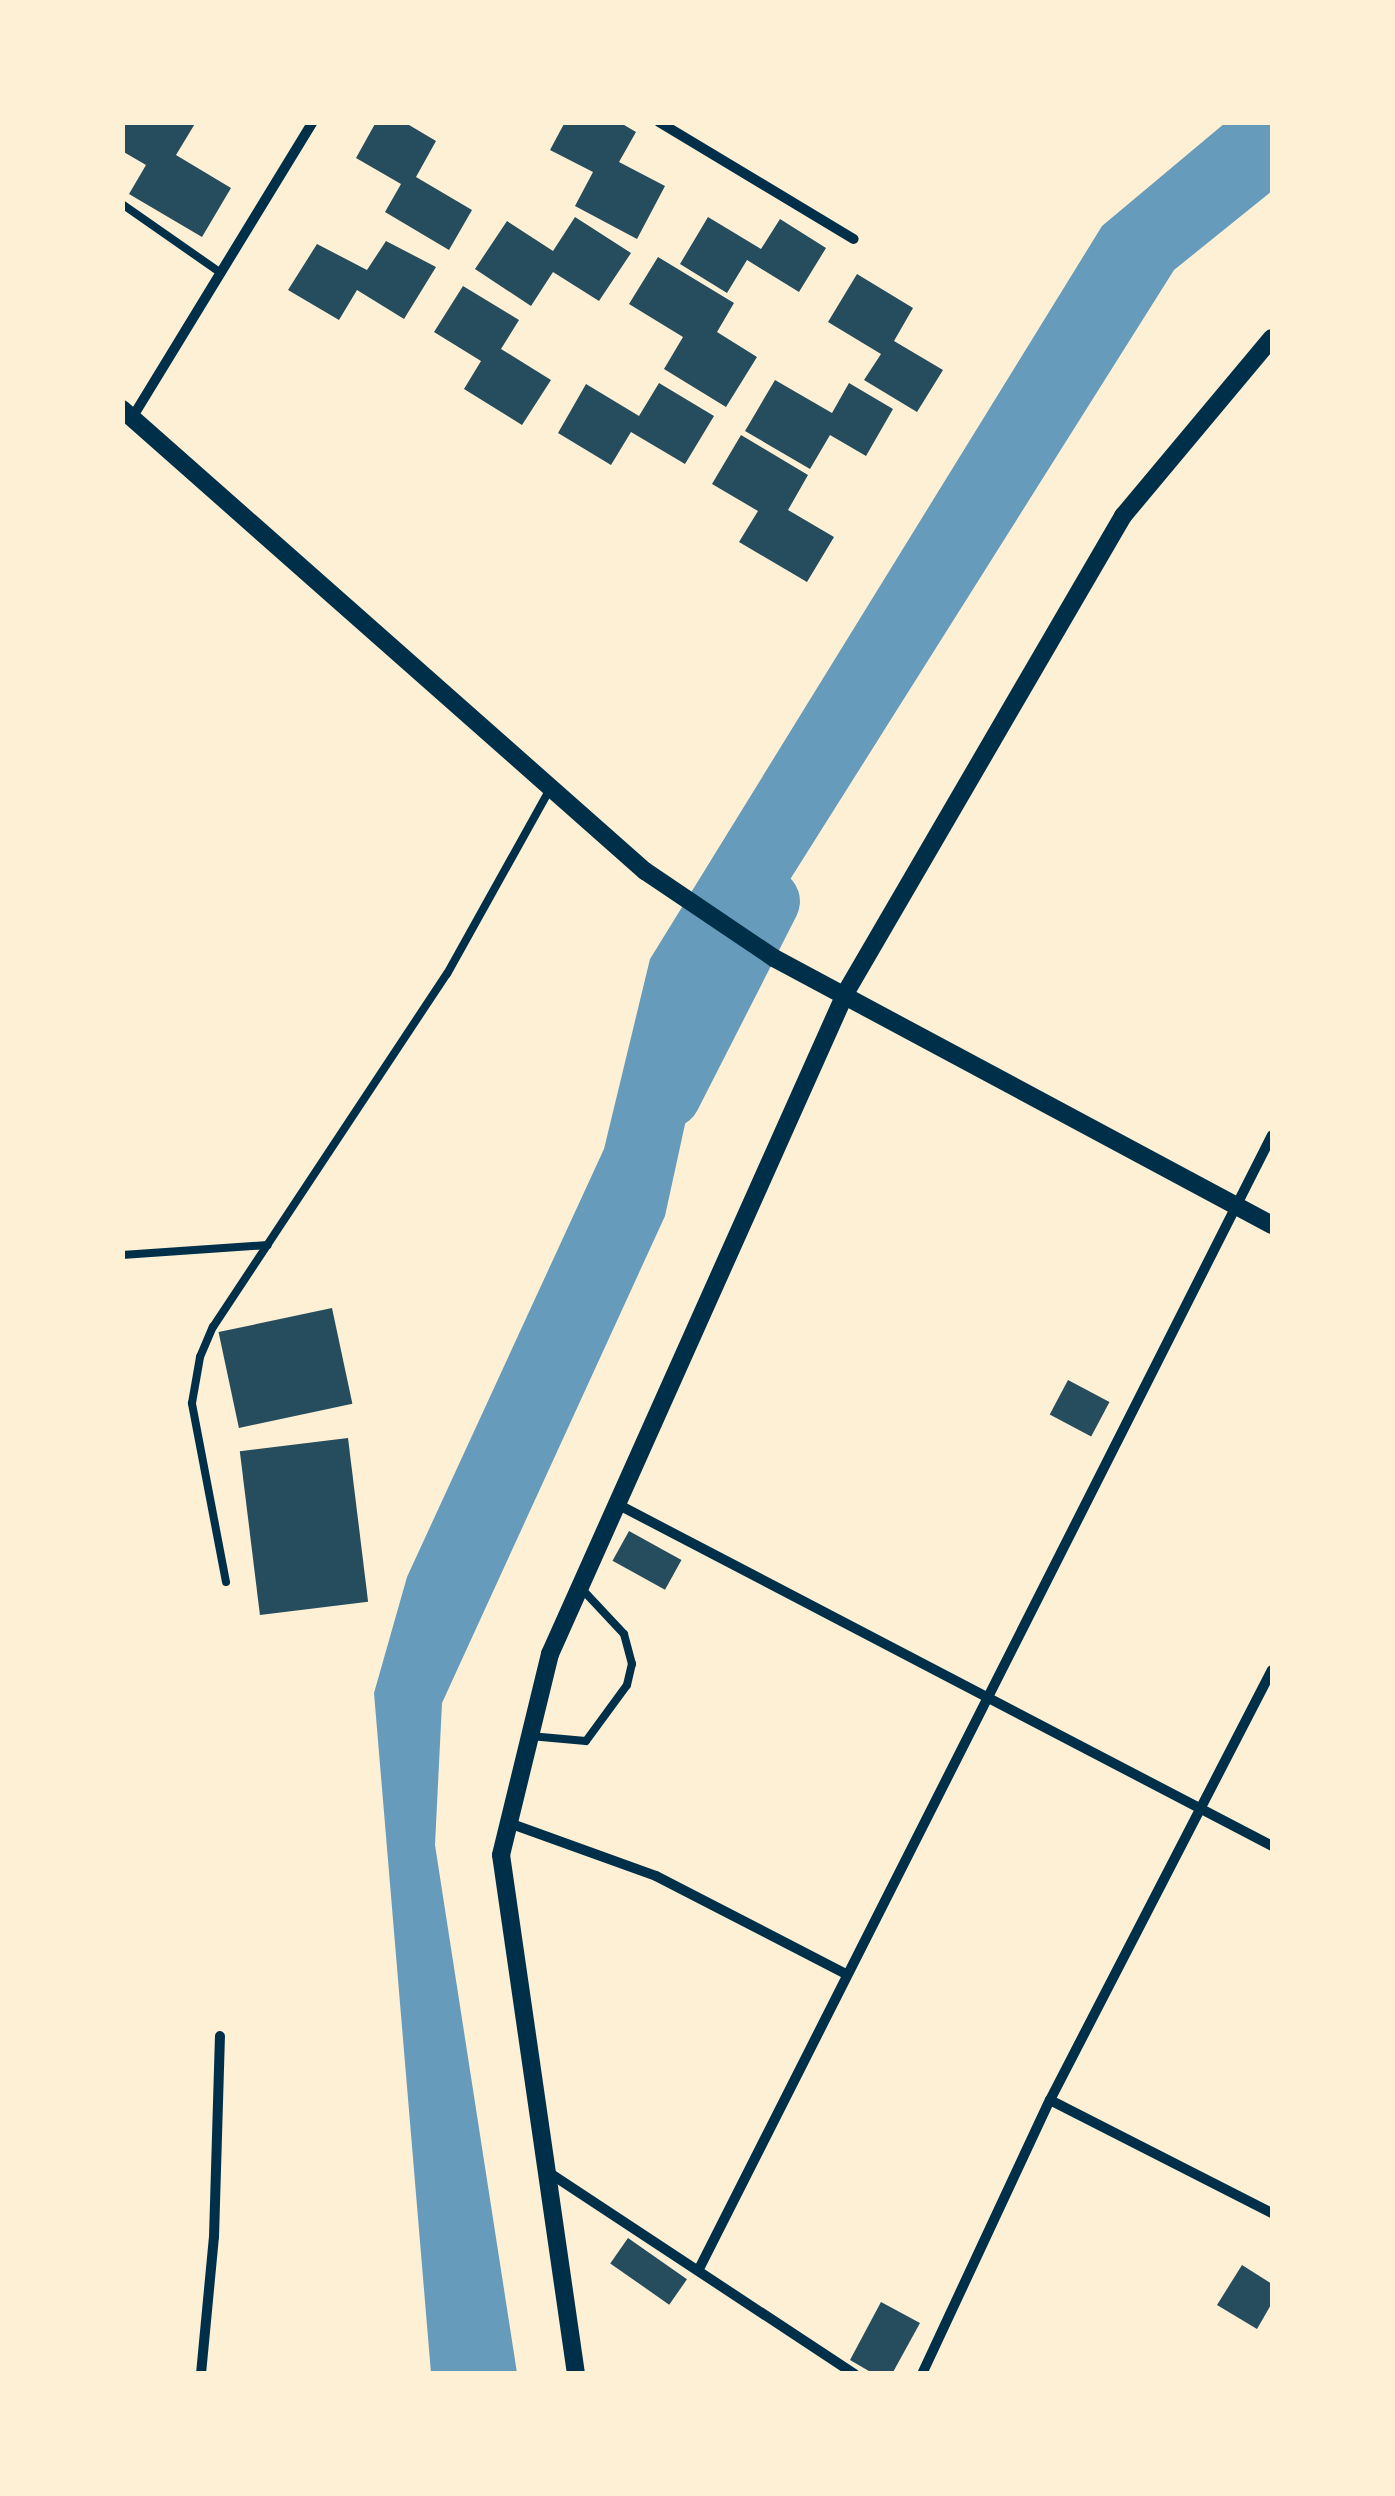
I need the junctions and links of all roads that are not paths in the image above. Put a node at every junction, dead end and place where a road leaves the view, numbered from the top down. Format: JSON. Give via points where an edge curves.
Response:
{"nodes":[{"id":1,"x":314,"y":122,"type":"edge"},
{"id":2,"x":659,"y":122,"type":"edge"},
{"id":3,"x":122,"y":204,"type":"edge"},
{"id":4,"x":854,"y":239,"type":"dead end"},
{"id":5,"x":221,"y":273,"type":"junction"},
{"id":6,"x":1272,"y":338,"type":"edge"},
{"id":7,"x":128,"y":414,"type":"edge"},
{"id":8,"x":551,"y":787,"type":"junction"},
{"id":9,"x":846,"y":992,"type":"junction"},
{"id":10,"x":1272,"y":1135,"type":"edge"},
{"id":11,"x":1236,"y":1200,"type":"junction"},
{"id":12,"x":1272,"y":1225,"type":"edge"},
{"id":13,"x":268,"y":1245,"type":"junction"},
{"id":14,"x":122,"y":1255,"type":"edge"},
{"id":15,"x":620,"y":1504,"type":"junction"},
{"id":16,"x":226,"y":1582,"type":"dead end"},
{"id":17,"x":581,"y":1588,"type":"junction"},
{"id":18,"x":1272,"y":1670,"type":"edge"},
{"id":19,"x":984,"y":1697,"type":"junction"},
{"id":20,"x":530,"y":1736,"type":"junction"},
{"id":21,"x":1201,"y":1809,"type":"junction"},
{"id":22,"x":509,"y":1823,"type":"junction"},
{"id":23,"x":1272,"y":1846,"type":"edge"},
{"id":24,"x":846,"y":1974,"type":"junction"},
{"id":25,"x":220,"y":2036,"type":"dead end"},
{"id":26,"x":1050,"y":2100,"type":"junction"},
{"id":27,"x":547,"y":2171,"type":"junction"},
{"id":28,"x":1272,"y":2213,"type":"edge"},
{"id":29,"x":700,"y":2267,"type":"junction"},
{"id":30,"x":201,"y":2374,"type":"edge"},
{"id":31,"x":576,"y":2374,"type":"edge"},
{"id":32,"x":854,"y":2374,"type":"edge"},
{"id":33,"x":922,"y":2374,"type":"edge"}],
"edges":[{"from":1,"to":5,"type":"street"},
{"from":2,"to":4,"type":"street"},
{"from":3,"to":5,"type":"lane"},
{"from":5,"to":7,"type":"street"},
{"from":6,"to":9,"type":"street","via":[[1123,516]]},
{"from":7,"to":8,"type":"street"},
{"from":8,"to":9,"type":"street","via":[[645,871],[774,958]]},
{"from":8,"to":13,"type":"lane","via":[[448,974]]},
{"from":9,"to":11,"type":"street"},
{"from":9,"to":15,"type":"street"},
{"from":10,"to":11,"type":"street"},
{"from":11,"to":12,"type":"street"},
{"from":11,"to":19,"type":"street"},
{"from":13,"to":14,"type":"lane"},
{"from":13,"to":16,"type":"lane","via":[[213,1327],[192,1404]]},
{"from":15,"to":17,"type":"street"},
{"from":15,"to":19,"type":"street"},
{"from":17,"to":20,"type":"street","via":[[550,1654]]},
{"from":17,"to":20,"type":"lane","via":[[624,1634],[632,1664],[628,1685],[586,1741]]},
{"from":18,"to":21,"type":"street"},
{"from":19,"to":21,"type":"street"},
{"from":19,"to":24,"type":"street"},
{"from":20,"to":22,"type":"street"},
{"from":21,"to":23,"type":"street"},
{"from":21,"to":26,"type":"street"},
{"from":22,"to":24,"type":"street","via":[[656,1876]]},
{"from":22,"to":27,"type":"street","via":[[501,1855]]},
{"from":24,"to":29,"type":"street"},
{"from":25,"to":30,"type":"street","via":[[214,2236]]},
{"from":26,"to":28,"type":"street"},
{"from":26,"to":33,"type":"street"},
{"from":27,"to":29,"type":"street"},
{"from":27,"to":31,"type":"street"},
{"from":29,"to":32,"type":"street"}]}
